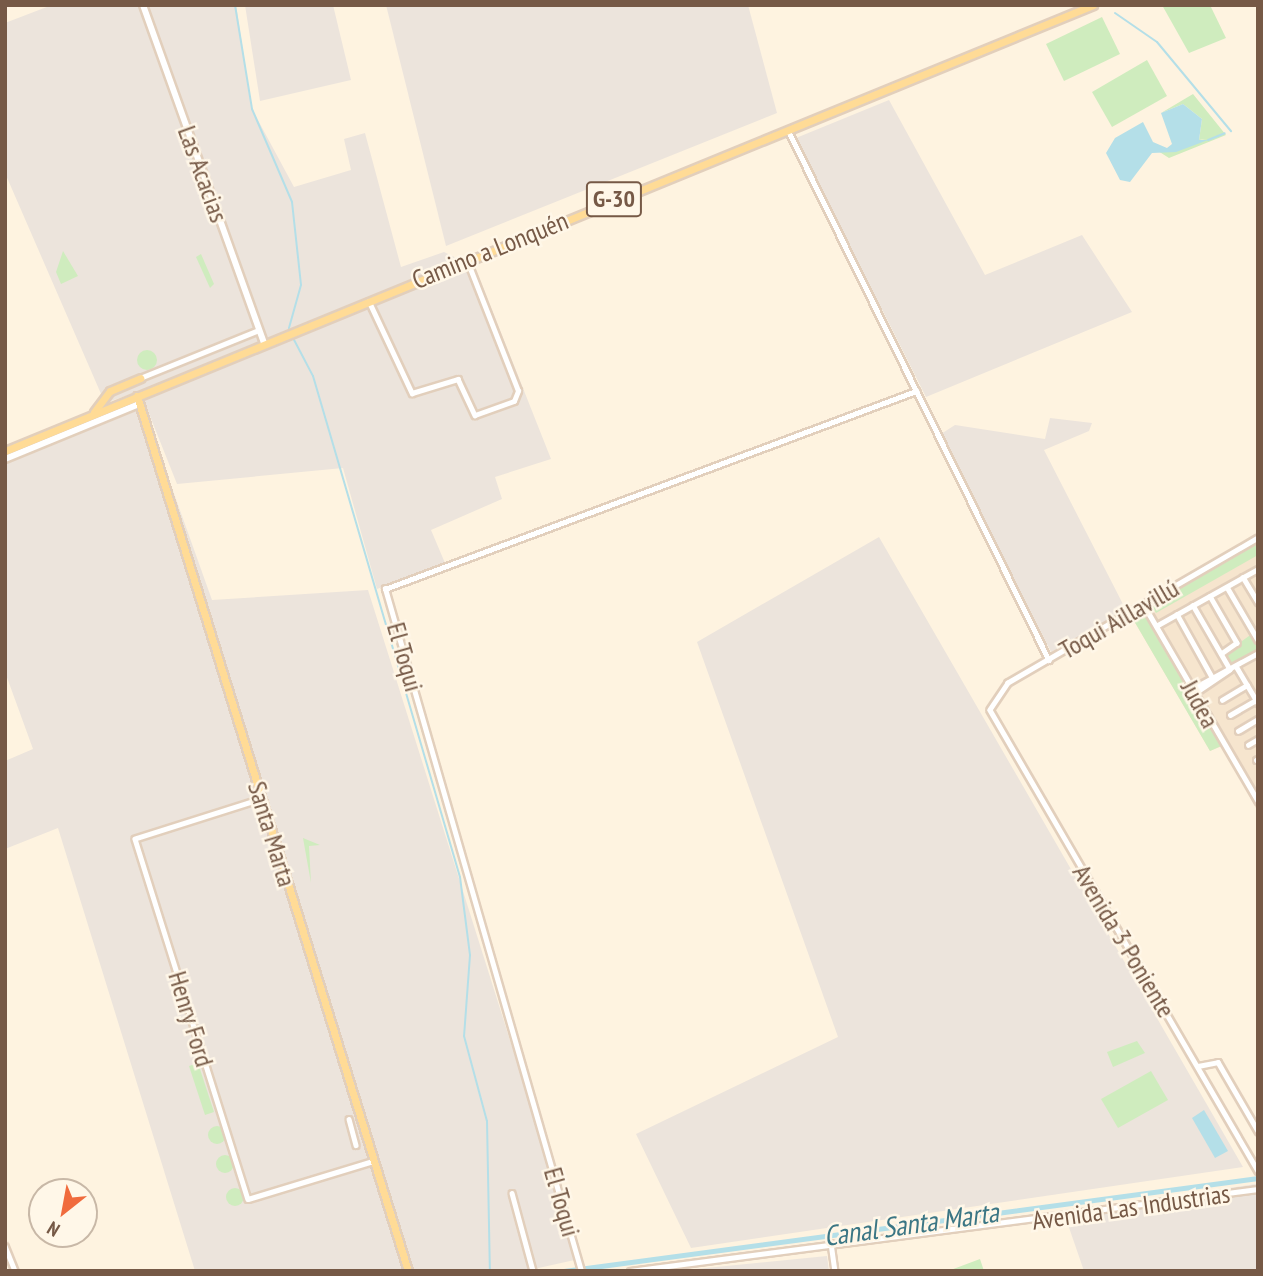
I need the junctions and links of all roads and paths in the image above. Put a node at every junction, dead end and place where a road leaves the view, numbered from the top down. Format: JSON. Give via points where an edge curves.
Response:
{"nodes":[{"id":1,"x":142,"y":5,"type":"edge"},
{"id":2,"x":1093,"y":5,"type":"edge"},
{"id":3,"x":787,"y":130,"type":"junction"},
{"id":4,"x":466,"y":260,"type":"junction"},
{"id":5,"x":369,"y":300,"type":"junction"},
{"id":6,"x":259,"y":330,"type":"junction"},
{"id":7,"x":264,"y":343,"type":"junction"},
{"id":8,"x":140,"y":378,"type":"joint"},
{"id":9,"x":916,"y":391,"type":"junction"},
{"id":10,"x":138,"y":400,"type":"junction"},
{"id":11,"x":93,"y":415,"type":"junction"},
{"id":12,"x":5,"y":451,"type":"edge"},
{"id":13,"x":5,"y":459,"type":"edge"},
{"id":14,"x":1257,"y":540,"type":"edge"},
{"id":15,"x":1258,"y":569,"type":"edge"},
{"id":16,"x":1243,"y":577,"type":"junction"},
{"id":17,"x":1227,"y":587,"type":"junction"},
{"id":18,"x":1210,"y":596,"type":"junction"},
{"id":19,"x":1257,"y":598,"type":"edge"},
{"id":20,"x":1144,"y":605,"type":"junction"},
{"id":21,"x":1193,"y":605,"type":"junction"},
{"id":22,"x":1177,"y":614,"type":"junction"},
{"id":23,"x":1156,"y":626,"type":"junction"},
{"id":24,"x":1258,"y":640,"type":"edge"},
{"id":25,"x":1258,"y":653,"type":"edge"},
{"id":26,"x":1221,"y":654,"type":"junction"},
{"id":27,"x":1049,"y":660,"type":"junction"},
{"id":28,"x":1236,"y":666,"type":"junction"},
{"id":29,"x":1230,"y":669,"type":"junction"},
{"id":30,"x":1212,"y":677,"type":"junction"},
{"id":31,"x":1247,"y":685,"type":"junction"},
{"id":32,"x":1193,"y":691,"type":"junction"},
{"id":33,"x":1222,"y":700,"type":"dead end"},
{"id":34,"x":1257,"y":701,"type":"edge"},
{"id":35,"x":990,"y":710,"type":"joint"},
{"id":36,"x":1230,"y":715,"type":"dead end"},
{"id":37,"x":1258,"y":719,"type":"edge"},
{"id":38,"x":1238,"y":731,"type":"dead end"},
{"id":39,"x":1258,"y":739,"type":"edge"},
{"id":40,"x":1248,"y":745,"type":"dead end"},
{"id":41,"x":1256,"y":794,"type":"edge"},
{"id":42,"x":261,"y":800,"type":"junction"},
{"id":43,"x":1258,"y":801,"type":"edge"},
{"id":44,"x":1198,"y":1066,"type":"junction"},
{"id":45,"x":349,"y":1119,"type":"dead end"},
{"id":46,"x":1258,"y":1131,"type":"edge"},
{"id":47,"x":356,"y":1145,"type":"dead end"},
{"id":48,"x":373,"y":1161,"type":"junction"},
{"id":49,"x":1258,"y":1171,"type":"edge"},
{"id":50,"x":1258,"y":1189,"type":"edge"},
{"id":51,"x":512,"y":1193,"type":"dead end"},
{"id":52,"x":831,"y":1243,"type":"junction"},
{"id":53,"x":5,"y":1246,"type":"edge"},
{"id":54,"x":533,"y":1270,"type":"edge"},
{"id":55,"x":15,"y":1271,"type":"edge"},
{"id":56,"x":408,"y":1271,"type":"edge"},
{"id":57,"x":581,"y":1271,"type":"edge"},
{"id":58,"x":630,"y":1271,"type":"edge"},
{"id":59,"x":835,"y":1271,"type":"edge"}],
"edges":[{"from":1,"to":6,"type":"main road","name":"Las Acacias"},
{"from":2,"to":3,"type":"main road","name":"Camino a Lonquén","number":"G-30"},
{"from":3,"to":4,"type":"main road","name":"Camino a Lonquén","number":"G-30"},
{"from":3,"to":9,"type":"street"},
{"from":4,"to":5,"type":"main road","name":"Camino a Lonquén","number":"G-30"},
{"from":4,"to":5,"type":"street","via":[[518,395],[475,415],[460,379],[412,393]]},
{"from":5,"to":7,"type":"main road","name":"Camino a Lonquén","number":"G-30"},
{"from":6,"to":7,"type":"main road","name":"Las Acacias"},
{"from":6,"to":8,"type":"street"},
{"from":7,"to":10,"type":"main road","name":"Camino a Lonquén","number":"G-30"},
{"from":8,"to":11,"type":"main road","via":[[110,391]]},
{"from":9,"to":27,"type":"street"},
{"from":9,"to":57,"type":"street","name":"El Toqui","via":[[385,589]]},
{"from":10,"to":11,"type":"main road","name":"Camino a Lonquén","number":"G-30"},
{"from":10,"to":13,"type":"main road","name":"Camino a Lonquén"},
{"from":10,"to":42,"type":"main road","name":"Santa Marta"},
{"from":11,"to":12,"type":"main road","name":"Camino a Lonquén","number":"G-30"},
{"from":14,"to":20,"type":"street","name":"Toqui Aillavillú"},
{"from":15,"to":16,"type":"street"},
{"from":16,"to":17,"type":"street"},
{"from":16,"to":19,"type":"street"},
{"from":17,"to":18,"type":"street"},
{"from":17,"to":24,"type":"street"},
{"from":18,"to":21,"type":"street"},
{"from":18,"to":26,"type":"street","via":[[1237,643]]},
{"from":20,"to":23,"type":"street","name":"Judea"},
{"from":20,"to":27,"type":"street","name":"Toqui Aillavillú"},
{"from":21,"to":22,"type":"street"},
{"from":21,"to":26,"type":"street"},
{"from":22,"to":23,"type":"street"},
{"from":22,"to":30,"type":"street"},
{"from":23,"to":32,"type":"street","name":"Judea"},
{"from":25,"to":28,"type":"street"},
{"from":26,"to":29,"type":"street"},
{"from":27,"to":35,"type":"street","name":"Toqui Aillavillú","via":[[1003,688]]},
{"from":28,"to":29,"type":"street"},
{"from":28,"to":31,"type":"street"},
{"from":29,"to":30,"type":"street"},
{"from":29,"to":32,"type":"street"},
{"from":30,"to":32,"type":"street"},
{"from":31,"to":33,"type":"street"},
{"from":31,"to":34,"type":"street"},
{"from":32,"to":41,"type":"street","name":"Judea"},
{"from":34,"to":36,"type":"street"},
{"from":35,"to":44,"type":"street","name":"Avenida 3 Poniente"},
{"from":37,"to":38,"type":"street"},
{"from":39,"to":40,"type":"street"},
{"from":41,"to":43,"type":"street","name":"Judea"},
{"from":42,"to":48,"type":"main road","name":"Santa Marta"},
{"from":42,"to":48,"type":"street","name":"Henry Ford","via":[[135,839],[248,1199]]},
{"from":44,"to":46,"type":"street","via":[[1218,1062]]},
{"from":44,"to":49,"type":"street","name":"Avenida 3 Poniente"},
{"from":45,"to":47,"type":"street"},
{"from":48,"to":56,"type":"main road","name":"Santa Marta"},
{"from":50,"to":52,"type":"street","name":"Avenida Las Industrias"},
{"from":51,"to":54,"type":"street"},
{"from":52,"to":58,"type":"street","name":"Avenida Las Industrias"},
{"from":52,"to":59,"type":"street"},
{"from":53,"to":55,"type":"street"}]}
